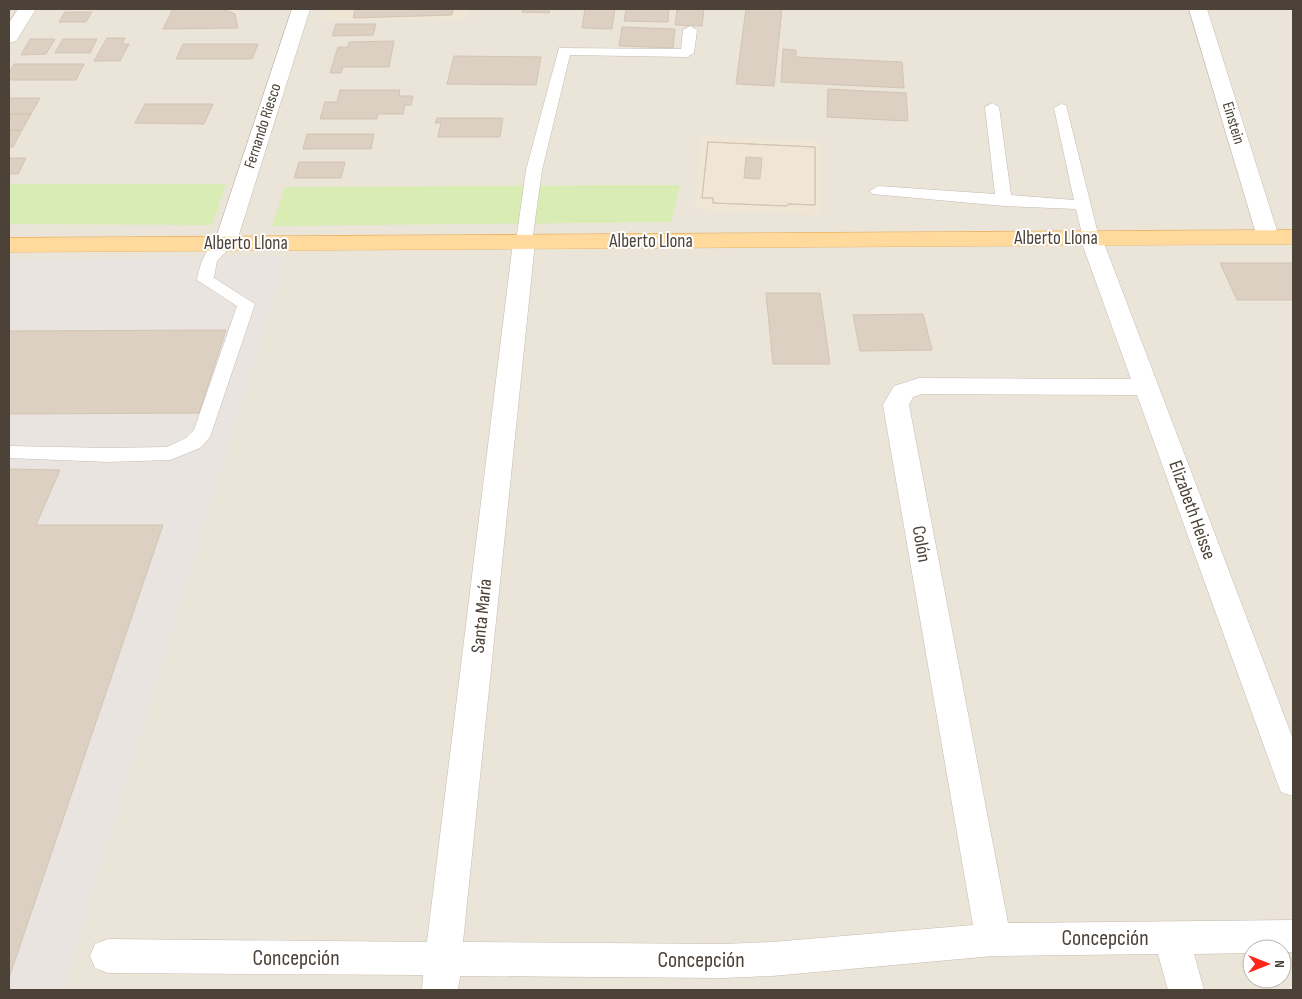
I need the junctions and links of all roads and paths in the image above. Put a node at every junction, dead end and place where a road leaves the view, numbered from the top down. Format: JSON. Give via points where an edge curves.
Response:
{"nodes":[{"id":1,"x":27,"y":9,"type":"edge"},
{"id":2,"x":301,"y":9,"type":"edge"},
{"id":3,"x":1198,"y":9,"type":"edge"},
{"id":4,"x":690,"y":30,"type":"dead end"},
{"id":5,"x":9,"y":37,"type":"edge"},
{"id":6,"x":992,"y":107,"type":"dead end"},
{"id":7,"x":1061,"y":108,"type":"dead end"},
{"id":8,"x":878,"y":191,"type":"dead end"},
{"id":9,"x":1004,"y":201,"type":"junction"},
{"id":10,"x":1083,"y":205,"type":"junction"},
{"id":11,"x":1268,"y":237,"type":"junction"},
{"id":12,"x":1293,"y":237,"type":"edge"},
{"id":13,"x":1091,"y":238,"type":"junction"},
{"id":14,"x":524,"y":242,"type":"junction"},
{"id":15,"x":225,"y":244,"type":"junction"},
{"id":16,"x":9,"y":245,"type":"edge"},
{"id":17,"x":1146,"y":387,"type":"junction"},
{"id":18,"x":9,"y":452,"type":"edge"},
{"id":19,"x":1293,"y":782,"type":"edge"},
{"id":20,"x":1293,"y":936,"type":"edge"},
{"id":21,"x":1172,"y":937,"type":"junction"},
{"id":22,"x":993,"y":940,"type":"junction"},
{"id":23,"x":108,"y":956,"type":"dead end"},
{"id":24,"x":442,"y":975,"type":"edge"},
{"id":25,"x":1186,"y":990,"type":"edge"}],
"edges":[{"from":1,"to":5,"type":"street"},
{"from":2,"to":15,"type":"street","name":"Fernando Riesco"},
{"from":3,"to":11,"type":"street","name":"Einstein"},
{"from":4,"to":14,"type":"lane","via":[[687,53],[564,51],[534,170]]},
{"from":6,"to":9,"type":"lane"},
{"from":7,"to":10,"type":"lane"},
{"from":8,"to":9,"type":"lane"},
{"from":9,"to":10,"type":"lane"},
{"from":10,"to":13,"type":"lane"},
{"from":11,"to":12,"type":"main road","name":"Alberto Llona"},
{"from":11,"to":13,"type":"main road","name":"Alberto Llona"},
{"from":13,"to":14,"type":"main road","name":"Alberto Llona"},
{"from":13,"to":17,"type":"street","name":"Elizabeth Heisse"},
{"from":14,"to":15,"type":"main road","name":"Alberto Llona"},
{"from":14,"to":24,"type":"street","name":"Santa María"},
{"from":15,"to":16,"type":"main road","name":"Alberto Llona"},
{"from":15,"to":18,"type":"lane","via":[[209,260],[206,280],[246,304],[203,433],[193,443],[170,453]]},
{"from":17,"to":19,"type":"street","name":"Elizabeth Heisse"},
{"from":17,"to":22,"type":"street","name":"Colón","via":[[919,386],[903,392],[896,405]]},
{"from":20,"to":21,"type":"street","name":"Concepción"},
{"from":21,"to":22,"type":"street","name":"Concepción"},
{"from":21,"to":25,"type":"street"},
{"from":22,"to":24,"type":"street","name":"Concepción","via":[[781,959]]},
{"from":23,"to":24,"type":"street","name":"Concepción"}]}
